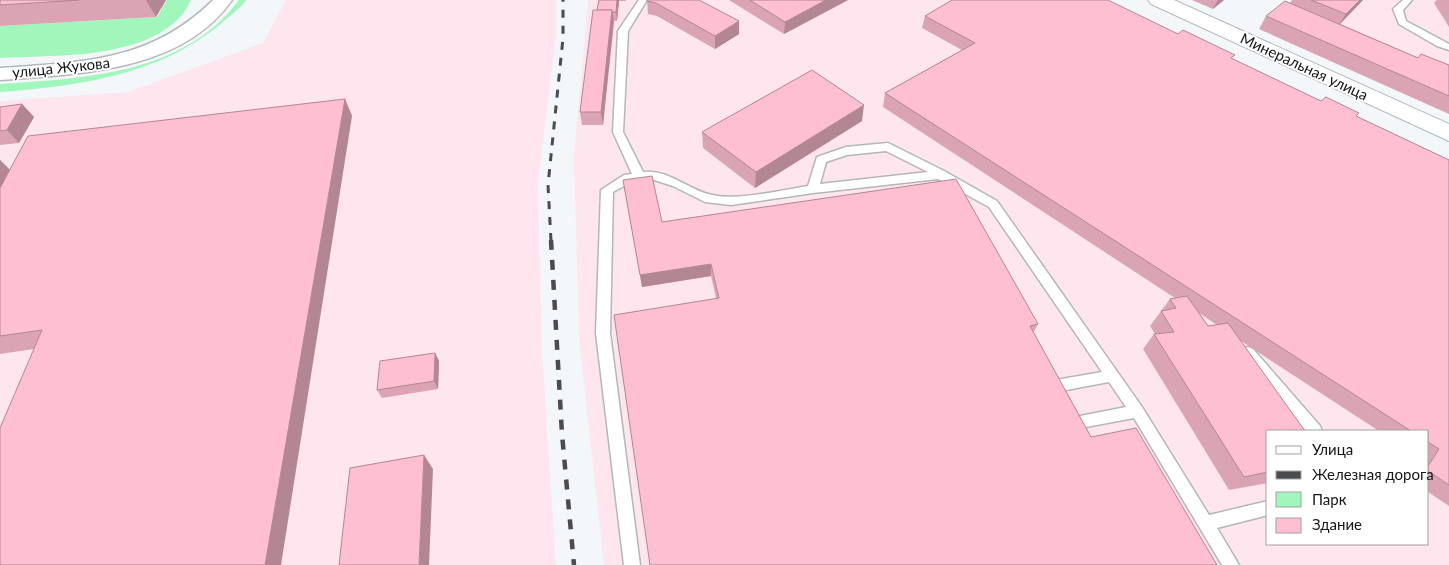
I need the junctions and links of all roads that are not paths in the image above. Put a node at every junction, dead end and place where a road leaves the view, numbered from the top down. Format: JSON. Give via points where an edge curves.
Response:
{"nodes":[{"id":1,"x":223,"y":0,"type":"edge"},
{"id":2,"x":643,"y":0,"type":"edge"},
{"id":3,"x":1158,"y":0,"type":"edge"},
{"id":4,"x":1408,"y":0,"type":"edge"},
{"id":5,"x":1449,"y":47,"type":"edge"},
{"id":6,"x":0,"y":74,"type":"edge"},
{"id":7,"x":1449,"y":133,"type":"edge"},
{"id":8,"x":940,"y":175,"type":"junction"},
{"id":9,"x":639,"y":176,"type":"junction"},
{"id":10,"x":813,"y":189,"type":"junction"},
{"id":11,"x":1248,"y":353,"type":"edge"},
{"id":12,"x":1113,"y":376,"type":"junction"},
{"id":13,"x":1050,"y":387,"type":"edge"},
{"id":14,"x":1136,"y":412,"type":"junction"},
{"id":15,"x":1070,"y":424,"type":"edge"},
{"id":16,"x":1314,"y":430,"type":"edge"},
{"id":17,"x":1266,"y":508,"type":"edge"},
{"id":18,"x":1206,"y":523,"type":"junction"},
{"id":19,"x":632,"y":565,"type":"edge"},
{"id":20,"x":1231,"y":565,"type":"edge"}],
"edges":[{"from":1,"to":6,"type":"street","name":"улица Жукова","via":[[191,31],[149,53],[79,68]]},
{"from":2,"to":9,"type":"lane","via":[[623,31],[618,132]]},
{"from":3,"to":7,"type":"street","name":"Минеральная улица"},
{"from":4,"to":5,"type":"lane","via":[[1398,9],[1402,22]]},
{"from":8,"to":10,"type":"lane"},
{"from":8,"to":10,"type":"lane","via":[[888,147],[846,151],[821,160]]},
{"from":8,"to":12,"type":"lane","via":[[993,204]]},
{"from":9,"to":10,"type":"lane","via":[[651,175],[677,183],[709,199],[731,201]]},
{"from":9,"to":19,"type":"lane","via":[[628,178],[607,190],[603,332]]},
{"from":11,"to":16,"type":"lane"},
{"from":12,"to":13,"type":"lane"},
{"from":12,"to":14,"type":"lane"},
{"from":14,"to":15,"type":"lane"},
{"from":14,"to":18,"type":"lane"},
{"from":17,"to":18,"type":"lane"},
{"from":18,"to":20,"type":"lane"}]}
